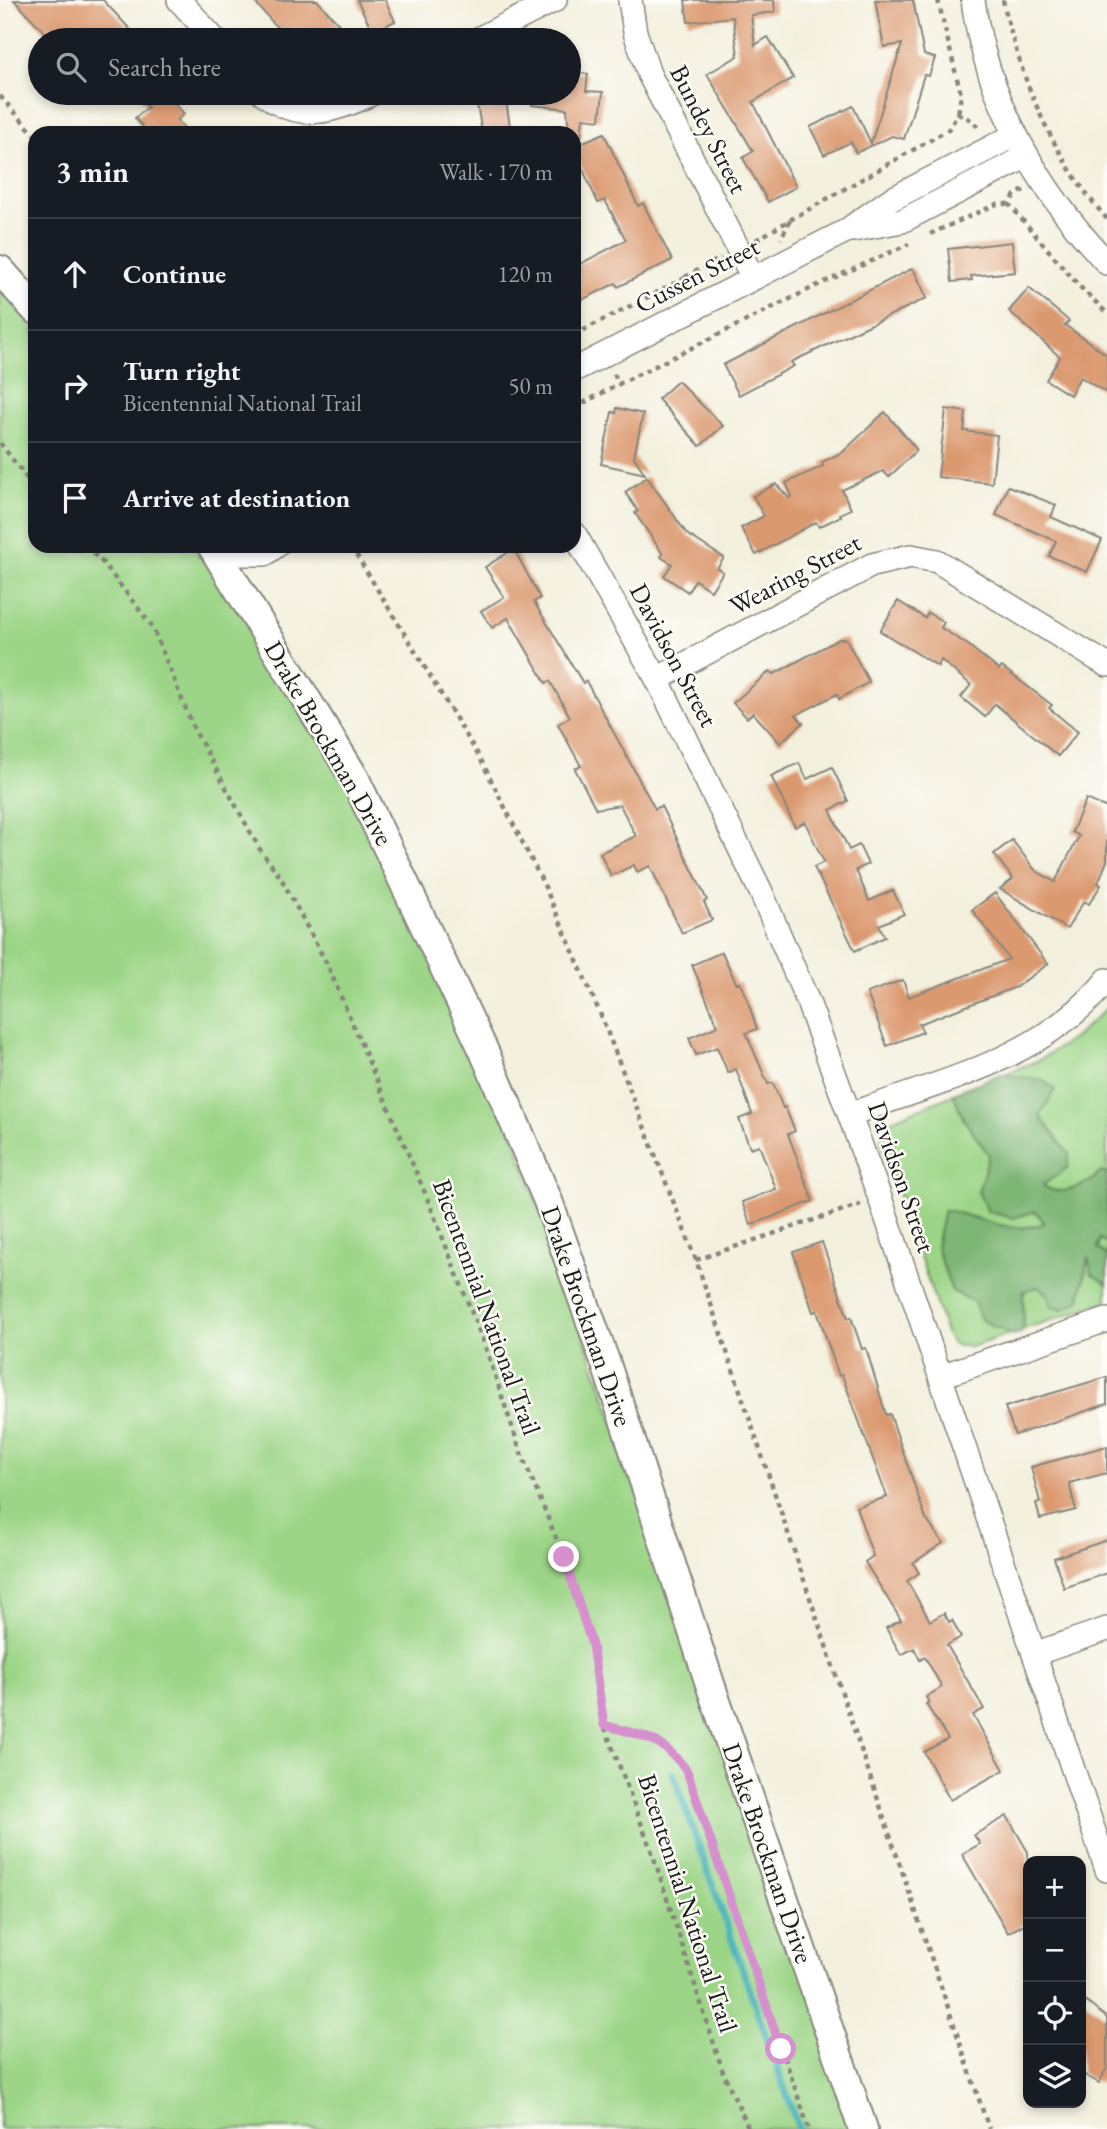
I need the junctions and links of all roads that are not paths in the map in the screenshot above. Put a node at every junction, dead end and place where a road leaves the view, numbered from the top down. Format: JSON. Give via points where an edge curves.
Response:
{"nodes":[{"id":1,"x":179,"y":0,"type":"edge"},
{"id":2,"x":555,"y":0,"type":"edge"},
{"id":3,"x":631,"y":0,"type":"edge"},
{"id":4,"x":972,"y":0,"type":"edge"},
{"id":5,"x":204,"y":28,"type":"edge"},
{"id":6,"x":500,"y":28,"type":"edge"},
{"id":7,"x":282,"y":105,"type":"edge"},
{"id":8,"x":349,"y":105,"type":"edge"},
{"id":9,"x":1015,"y":135,"type":"junction"},
{"id":10,"x":1027,"y":156,"type":"junction"},
{"id":11,"x":846,"y":231,"type":"junction"},
{"id":12,"x":1107,"y":263,"type":"edge"},
{"id":13,"x":0,"y":270,"type":"edge"},
{"id":14,"x":753,"y":278,"type":"junction"},
{"id":15,"x":28,"y":301,"type":"edge"},
{"id":16,"x":581,"y":366,"type":"edge"},
{"id":17,"x":581,"y":545,"type":"edge"},
{"id":18,"x":220,"y":553,"type":"edge"},
{"id":19,"x":1107,"y":665,"type":"edge"},
{"id":20,"x":657,"y":679,"type":"junction"},
{"id":21,"x":1107,"y":980,"type":"edge"},
{"id":22,"x":851,"y":1114,"type":"junction"},
{"id":23,"x":1107,"y":1320,"type":"edge"},
{"id":24,"x":941,"y":1376,"type":"junction"},
{"id":25,"x":1107,"y":1629,"type":"edge"},
{"id":26,"x":1034,"y":1654,"type":"junction"},
{"id":27,"x":1107,"y":1870,"type":"edge"},
{"id":28,"x":863,"y":2129,"type":"edge"}],
"edges":[{"from":1,"to":5,"type":"street"},
{"from":2,"to":6,"type":"street"},
{"from":3,"to":14,"type":"street","name":"Bundey Street","via":[[635,32],[649,74]]},
{"from":4,"to":9,"type":"street","via":[[993,82]]},
{"from":7,"to":8,"type":"street","via":[[312,113]]},
{"from":9,"to":10,"type":"street"},
{"from":9,"to":11,"type":"street","name":"Cussen Street","via":[[890,200]]},
{"from":10,"to":11,"type":"street","name":"Cussen Street","via":[[902,221]]},
{"from":10,"to":12,"type":"street","via":[[1081,236]]},
{"from":11,"to":14,"type":"street","name":"Cussen Street"},
{"from":13,"to":15,"type":"main road"},
{"from":14,"to":16,"type":"street","name":"Cussen Street"},
{"from":17,"to":20,"type":"street","name":"Davidson Street"},
{"from":18,"to":28,"type":"main road","name":"Drake Brockman Drive","via":[[354,777],[484,1049],[548,1202]]},
{"from":19,"to":20,"type":"street","name":"Wearing Street","via":[[937,561],[911,556],[872,565]]},
{"from":20,"to":22,"type":"street","name":"Davidson Street","via":[[761,892]]},
{"from":21,"to":22,"type":"street","via":[[1073,1017],[1036,1043]]},
{"from":22,"to":24,"type":"street","name":"Davidson Street"},
{"from":23,"to":24,"type":"street"},
{"from":24,"to":26,"type":"street","name":"Davidson Street"},
{"from":25,"to":26,"type":"street"},
{"from":26,"to":27,"type":"street","name":"Davidson Street"}]}
